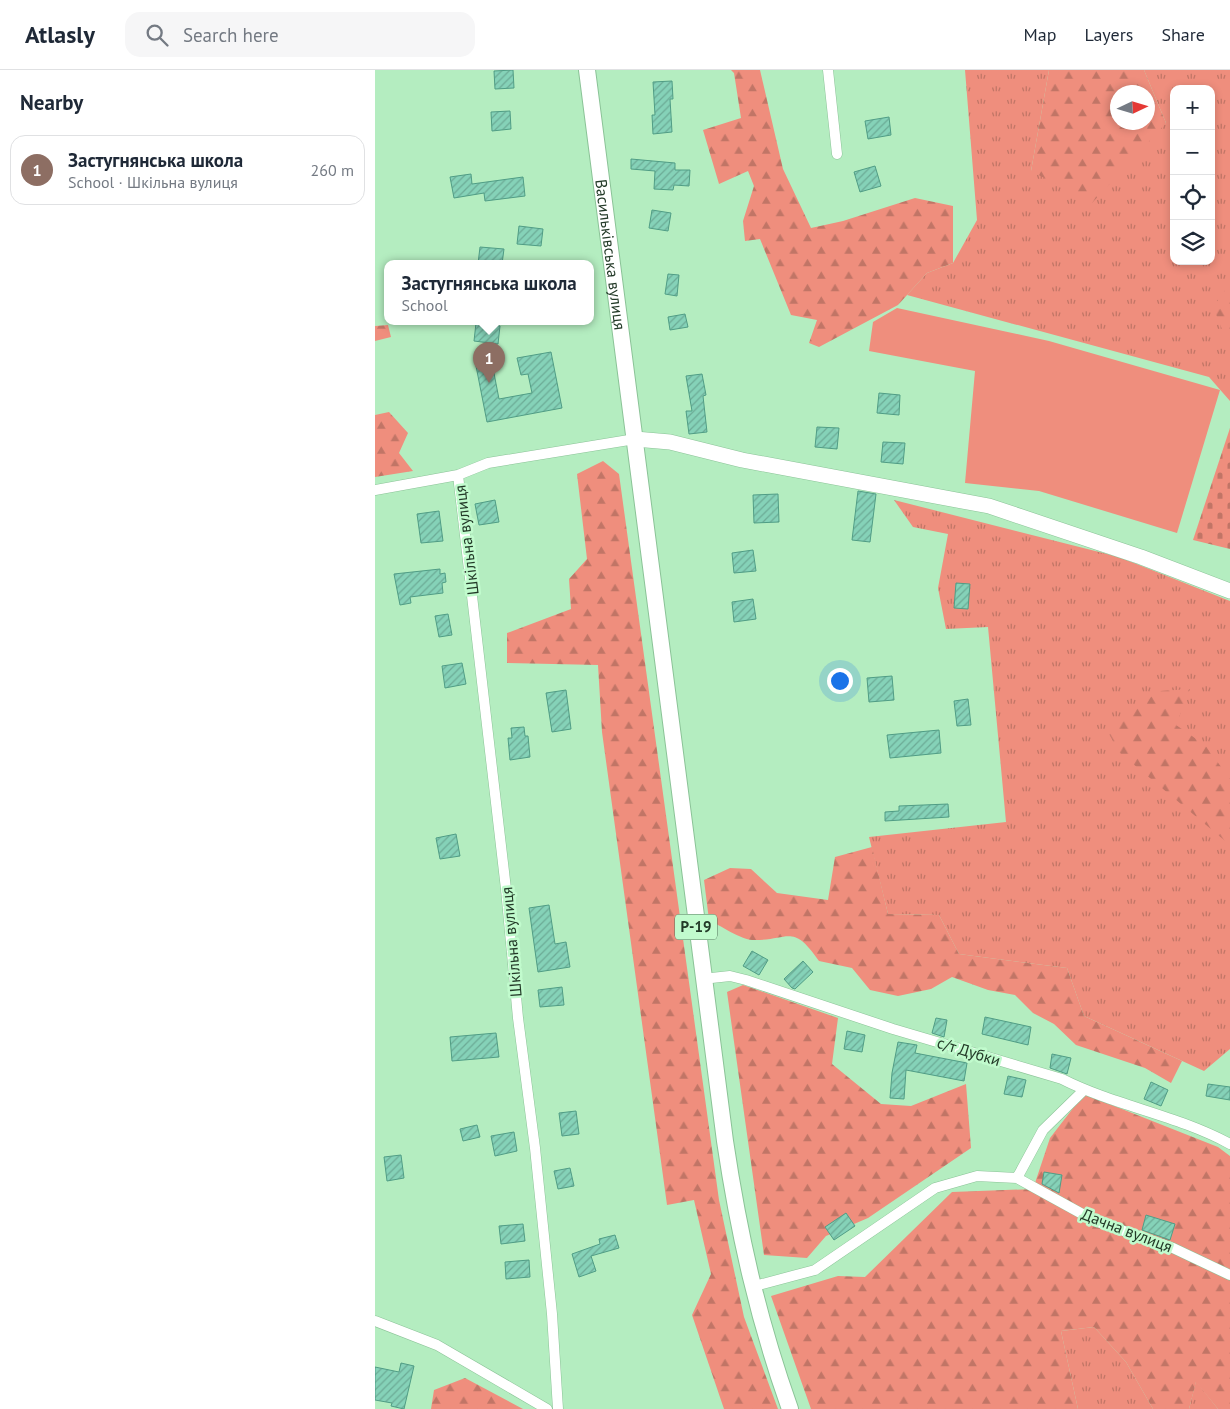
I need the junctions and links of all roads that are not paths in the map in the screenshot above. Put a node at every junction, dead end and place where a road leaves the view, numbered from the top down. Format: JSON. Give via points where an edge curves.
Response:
{"nodes":[{"id":1,"x":587,"y":70,"type":"edge"},
{"id":2,"x":828,"y":70,"type":"edge"},
{"id":3,"x":837,"y":154,"type":"dead end"},
{"id":4,"x":635,"y":439,"type":"junction"},
{"id":5,"x":458,"y":475,"type":"junction"},
{"id":6,"x":375,"y":490,"type":"edge"},
{"id":7,"x":1230,"y":591,"type":"edge"},
{"id":8,"x":702,"y":979,"type":"junction"},
{"id":9,"x":1084,"y":1090,"type":"junction"},
{"id":10,"x":1230,"y":1144,"type":"edge"},
{"id":11,"x":1017,"y":1178,"type":"junction"},
{"id":12,"x":1230,"y":1275,"type":"edge"},
{"id":13,"x":751,"y":1287,"type":"junction"},
{"id":14,"x":375,"y":1321,"type":"edge"},
{"id":15,"x":547,"y":1409,"type":"edge"},
{"id":16,"x":558,"y":1409,"type":"edge"},
{"id":17,"x":790,"y":1409,"type":"edge"}],
"edges":[{"from":1,"to":4,"type":"main road","name":"Васильківська вулиця","number":"Р-19"},
{"from":2,"to":3,"type":"street"},
{"from":4,"to":5,"type":"street","via":[[488,463]]},
{"from":4,"to":7,"type":"street","via":[[670,442],[743,460],[989,506]]},
{"from":4,"to":8,"type":"main road","number":"Р-19"},
{"from":5,"to":6,"type":"street"},
{"from":5,"to":16,"type":"street","name":"Шкільна вулиця","via":[[534,1139]]},
{"from":8,"to":9,"type":"street","name":"с/т Дубки","via":[[730,976],[746,980],[893,1029],[1062,1079]]},
{"from":8,"to":13,"type":"main road","number":"Р-19","via":[[737,1218]]},
{"from":9,"to":10,"type":"street","name":"с/т Дубки"},
{"from":9,"to":11,"type":"street","via":[[1043,1130]]},
{"from":11,"to":12,"type":"street","name":"Дачна вулиця","via":[[1095,1222],[1184,1253]]},
{"from":11,"to":13,"type":"street","via":[[977,1176],[935,1188],[815,1270]]},
{"from":13,"to":17,"type":"main road","number":"Р-19","via":[[767,1347]]},
{"from":14,"to":15,"type":"street","via":[[437,1345]]}]}
